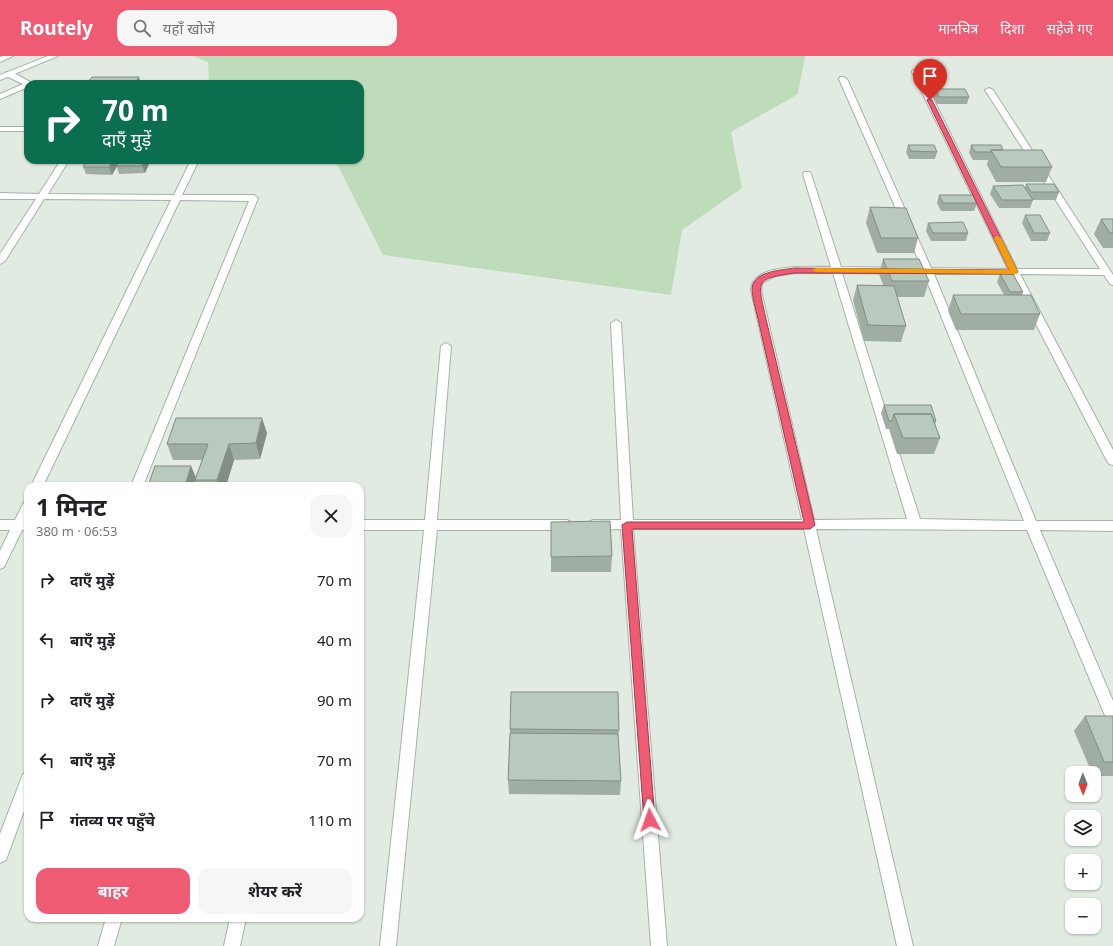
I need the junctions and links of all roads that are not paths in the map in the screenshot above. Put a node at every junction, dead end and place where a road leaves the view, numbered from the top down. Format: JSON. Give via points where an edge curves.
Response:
{"nodes":[{"id":1,"x":9,"y":56,"type":"edge"},
{"id":2,"x":54,"y":56,"type":"edge"},
{"id":3,"x":0,"y":60,"type":"edge"},
{"id":4,"x":916,"y":72,"type":"dead end"},
{"id":5,"x":9,"y":74,"type":"junction"},
{"id":6,"x":0,"y":78,"type":"edge"},
{"id":7,"x":843,"y":79,"type":"dead end"},
{"id":8,"x":24,"y":82,"type":"edge"},
{"id":9,"x":24,"y":86,"type":"edge"},
{"id":10,"x":989,"y":90,"type":"dead end"},
{"id":11,"x":0,"y":98,"type":"edge"},
{"id":12,"x":0,"y":129,"type":"edge"},
{"id":13,"x":24,"y":129,"type":"edge"},
{"id":14,"x":62,"y":164,"type":"edge"},
{"id":15,"x":193,"y":164,"type":"edge"},
{"id":16,"x":806,"y":174,"type":"dead end"},
{"id":17,"x":0,"y":196,"type":"edge"},
{"id":18,"x":41,"y":196,"type":"junction"},
{"id":19,"x":176,"y":198,"type":"junction"},
{"id":20,"x":0,"y":261,"type":"edge"},
{"id":21,"x":836,"y":270,"type":"junction"},
{"id":22,"x":928,"y":271,"type":"junction"},
{"id":23,"x":1014,"y":272,"type":"junction"},
{"id":24,"x":1110,"y":277,"type":"edge"},
{"id":25,"x":616,"y":323,"type":"dead end"},
{"id":26,"x":446,"y":346,"type":"dead end"},
{"id":27,"x":1113,"y":461,"type":"edge"},
{"id":28,"x":39,"y":482,"type":"edge"},
{"id":29,"x":139,"y":482,"type":"edge"},
{"id":30,"x":916,"y":524,"type":"junction"},
{"id":31,"x":0,"y":525,"type":"edge"},
{"id":32,"x":23,"y":525,"type":"edge"},
{"id":33,"x":364,"y":525,"type":"edge"},
{"id":34,"x":431,"y":525,"type":"junction"},
{"id":35,"x":627,"y":525,"type":"junction"},
{"id":36,"x":810,"y":525,"type":"junction"},
{"id":37,"x":1032,"y":526,"type":"junction"},
{"id":38,"x":1113,"y":526,"type":"edge"},
{"id":39,"x":0,"y":564,"type":"edge"},
{"id":40,"x":1113,"y":718,"type":"edge"},
{"id":41,"x":24,"y":790,"type":"edge"},
{"id":42,"x":0,"y":855,"type":"edge"},
{"id":43,"x":113,"y":922,"type":"edge"},
{"id":44,"x":237,"y":922,"type":"edge"},
{"id":45,"x":106,"y":946,"type":"edge"},
{"id":46,"x":232,"y":946,"type":"edge"},
{"id":47,"x":388,"y":946,"type":"edge"},
{"id":48,"x":659,"y":946,"type":"edge"},
{"id":49,"x":905,"y":946,"type":"edge"}],
"edges":[{"from":1,"to":3,"type":"street"},
{"from":2,"to":5,"type":"street"},
{"from":4,"to":23,"type":"street"},
{"from":5,"to":6,"type":"street"},
{"from":5,"to":8,"type":"street"},
{"from":7,"to":22,"type":"street"},
{"from":9,"to":11,"type":"street"},
{"from":10,"to":24,"type":"street"},
{"from":12,"to":13,"type":"street"},
{"from":14,"to":18,"type":"street"},
{"from":15,"to":19,"type":"street"},
{"from":16,"to":21,"type":"street"},
{"from":17,"to":18,"type":"street"},
{"from":18,"to":19,"type":"street"},
{"from":18,"to":20,"type":"street"},
{"from":19,"to":28,"type":"street"},
{"from":19,"to":29,"type":"street","via":[[254,198]]},
{"from":21,"to":22,"type":"street"},
{"from":21,"to":30,"type":"street"},
{"from":21,"to":36,"type":"street","via":[[795,270],[773,274],[760,280],[756,288]]},
{"from":22,"to":23,"type":"street"},
{"from":22,"to":37,"type":"street"},
{"from":23,"to":24,"type":"street"},
{"from":23,"to":27,"type":"street"},
{"from":25,"to":35,"type":"street"},
{"from":26,"to":34,"type":"street"},
{"from":30,"to":36,"type":"street"},
{"from":30,"to":37,"type":"street"},
{"from":31,"to":32,"type":"street"},
{"from":32,"to":39,"type":"street"},
{"from":33,"to":34,"type":"street"},
{"from":34,"to":35,"type":"street"},
{"from":34,"to":47,"type":"street"},
{"from":35,"to":36,"type":"street"},
{"from":35,"to":48,"type":"street"},
{"from":36,"to":49,"type":"street"},
{"from":37,"to":38,"type":"street"},
{"from":37,"to":40,"type":"street"},
{"from":41,"to":42,"type":"street"},
{"from":43,"to":45,"type":"street"},
{"from":44,"to":46,"type":"street"}]}
